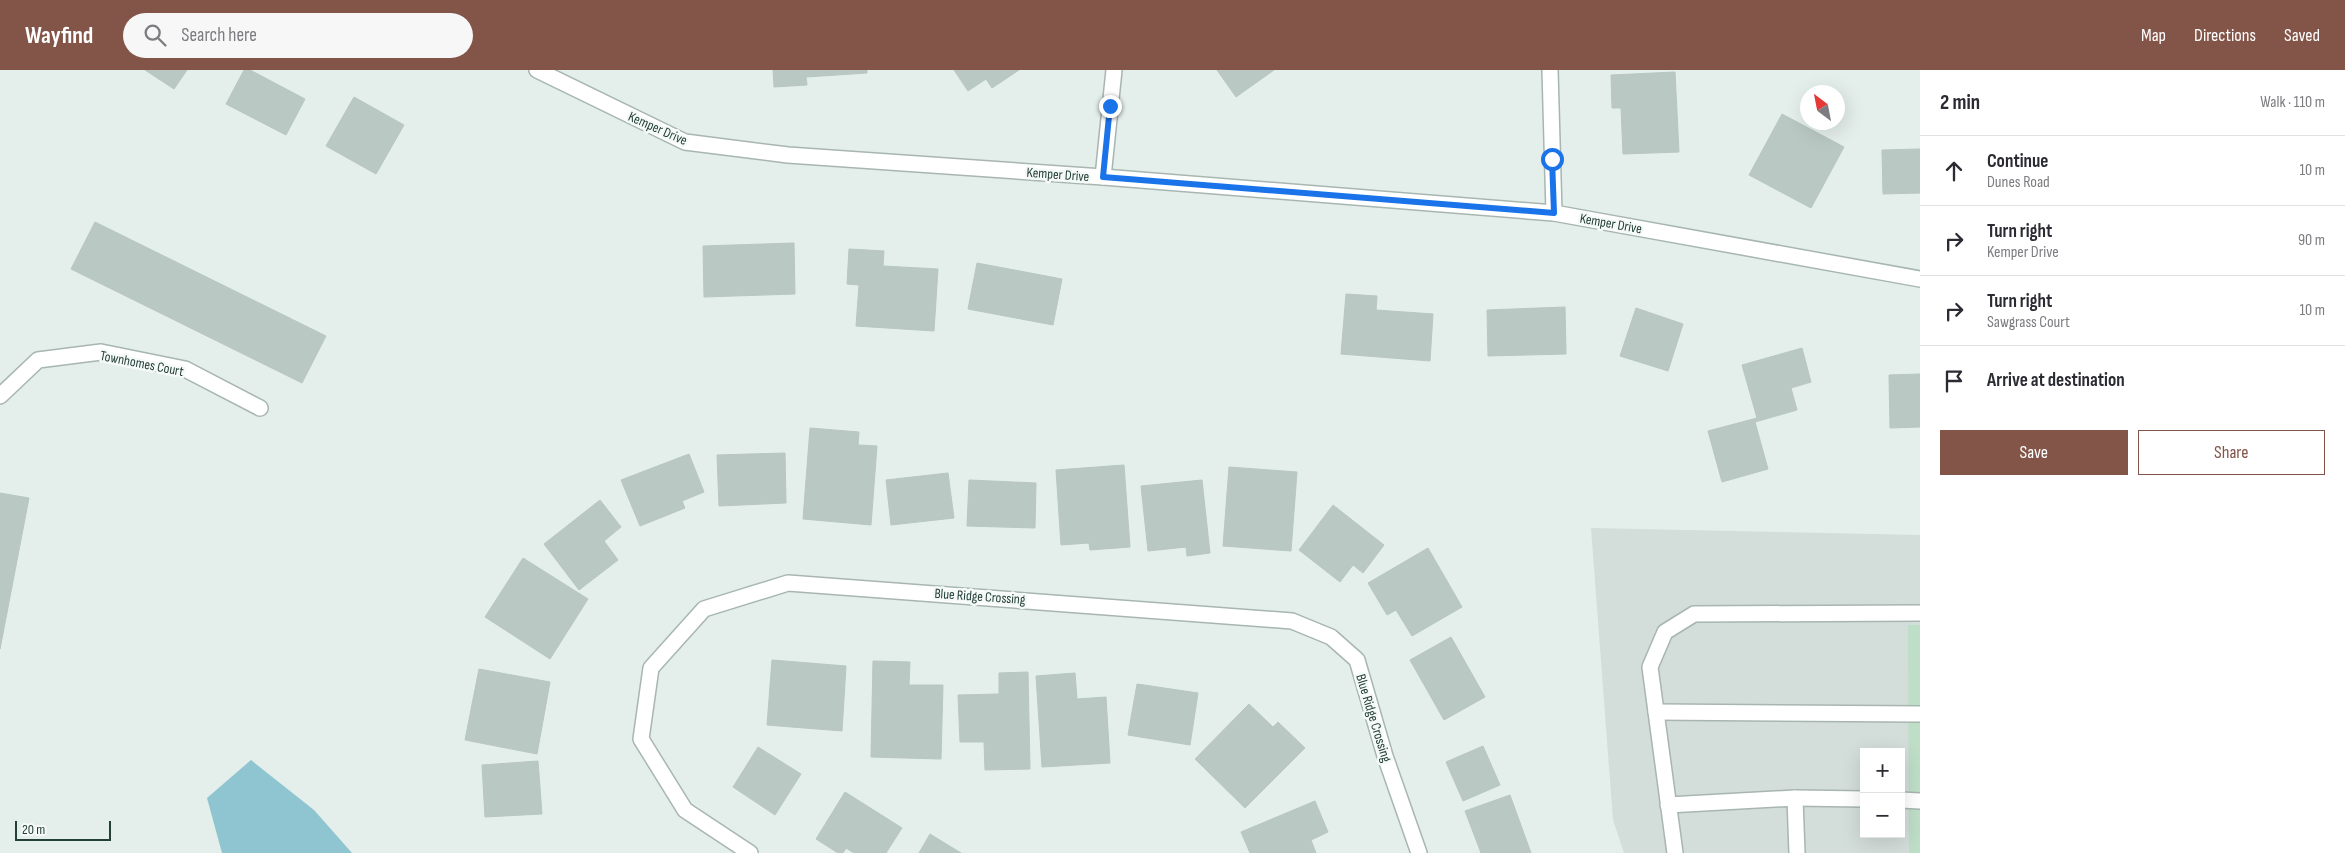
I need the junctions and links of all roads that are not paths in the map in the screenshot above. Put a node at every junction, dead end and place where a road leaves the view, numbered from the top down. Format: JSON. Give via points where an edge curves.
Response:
{"nodes":[{"id":1,"x":537,"y":70,"type":"edge"},
{"id":2,"x":1114,"y":70,"type":"edge"},
{"id":3,"x":1550,"y":70,"type":"edge"},
{"id":4,"x":1103,"y":177,"type":"junction"},
{"id":5,"x":1554,"y":213,"type":"junction"},
{"id":6,"x":1920,"y":279,"type":"edge"},
{"id":7,"x":0,"y":396,"type":"edge"},
{"id":8,"x":260,"y":408,"type":"dead end"},
{"id":9,"x":1920,"y":613,"type":"edge"},
{"id":10,"x":1656,"y":712,"type":"junction"},
{"id":11,"x":1920,"y":714,"type":"edge"},
{"id":12,"x":1795,"y":798,"type":"junction"},
{"id":13,"x":1860,"y":800,"type":"edge"},
{"id":14,"x":1905,"y":800,"type":"edge"},
{"id":15,"x":1920,"y":801,"type":"edge"},
{"id":16,"x":1668,"y":805,"type":"junction"},
{"id":17,"x":750,"y":853,"type":"edge"},
{"id":18,"x":1419,"y":853,"type":"edge"},
{"id":19,"x":1675,"y":853,"type":"edge"},
{"id":20,"x":1797,"y":853,"type":"edge"}],
"edges":[{"from":1,"to":4,"type":"street","name":"Kemper Drive","via":[[685,142],[788,155]]},
{"from":2,"to":4,"type":"street"},
{"from":3,"to":5,"type":"street"},
{"from":4,"to":5,"type":"street","name":"Kemper Drive"},
{"from":5,"to":6,"type":"street","name":"Kemper Drive"},
{"from":7,"to":8,"type":"street","name":"Townhomes Court","via":[[38,360],[101,352],[184,369]]},
{"from":9,"to":10,"type":"street","via":[[1694,614],[1666,632],[1650,667]]},
{"from":10,"to":11,"type":"street"},
{"from":10,"to":16,"type":"street"},
{"from":12,"to":13,"type":"street"},
{"from":12,"to":16,"type":"street"},
{"from":12,"to":20,"type":"street"},
{"from":14,"to":15,"type":"street"},
{"from":16,"to":19,"type":"street"},
{"from":17,"to":18,"type":"street","name":"Blue Ridge Crossing","via":[[685,810],[641,739],[651,668],[704,609],[788,583],[1292,621],[1330,636],[1357,660],[1385,756]]}]}
